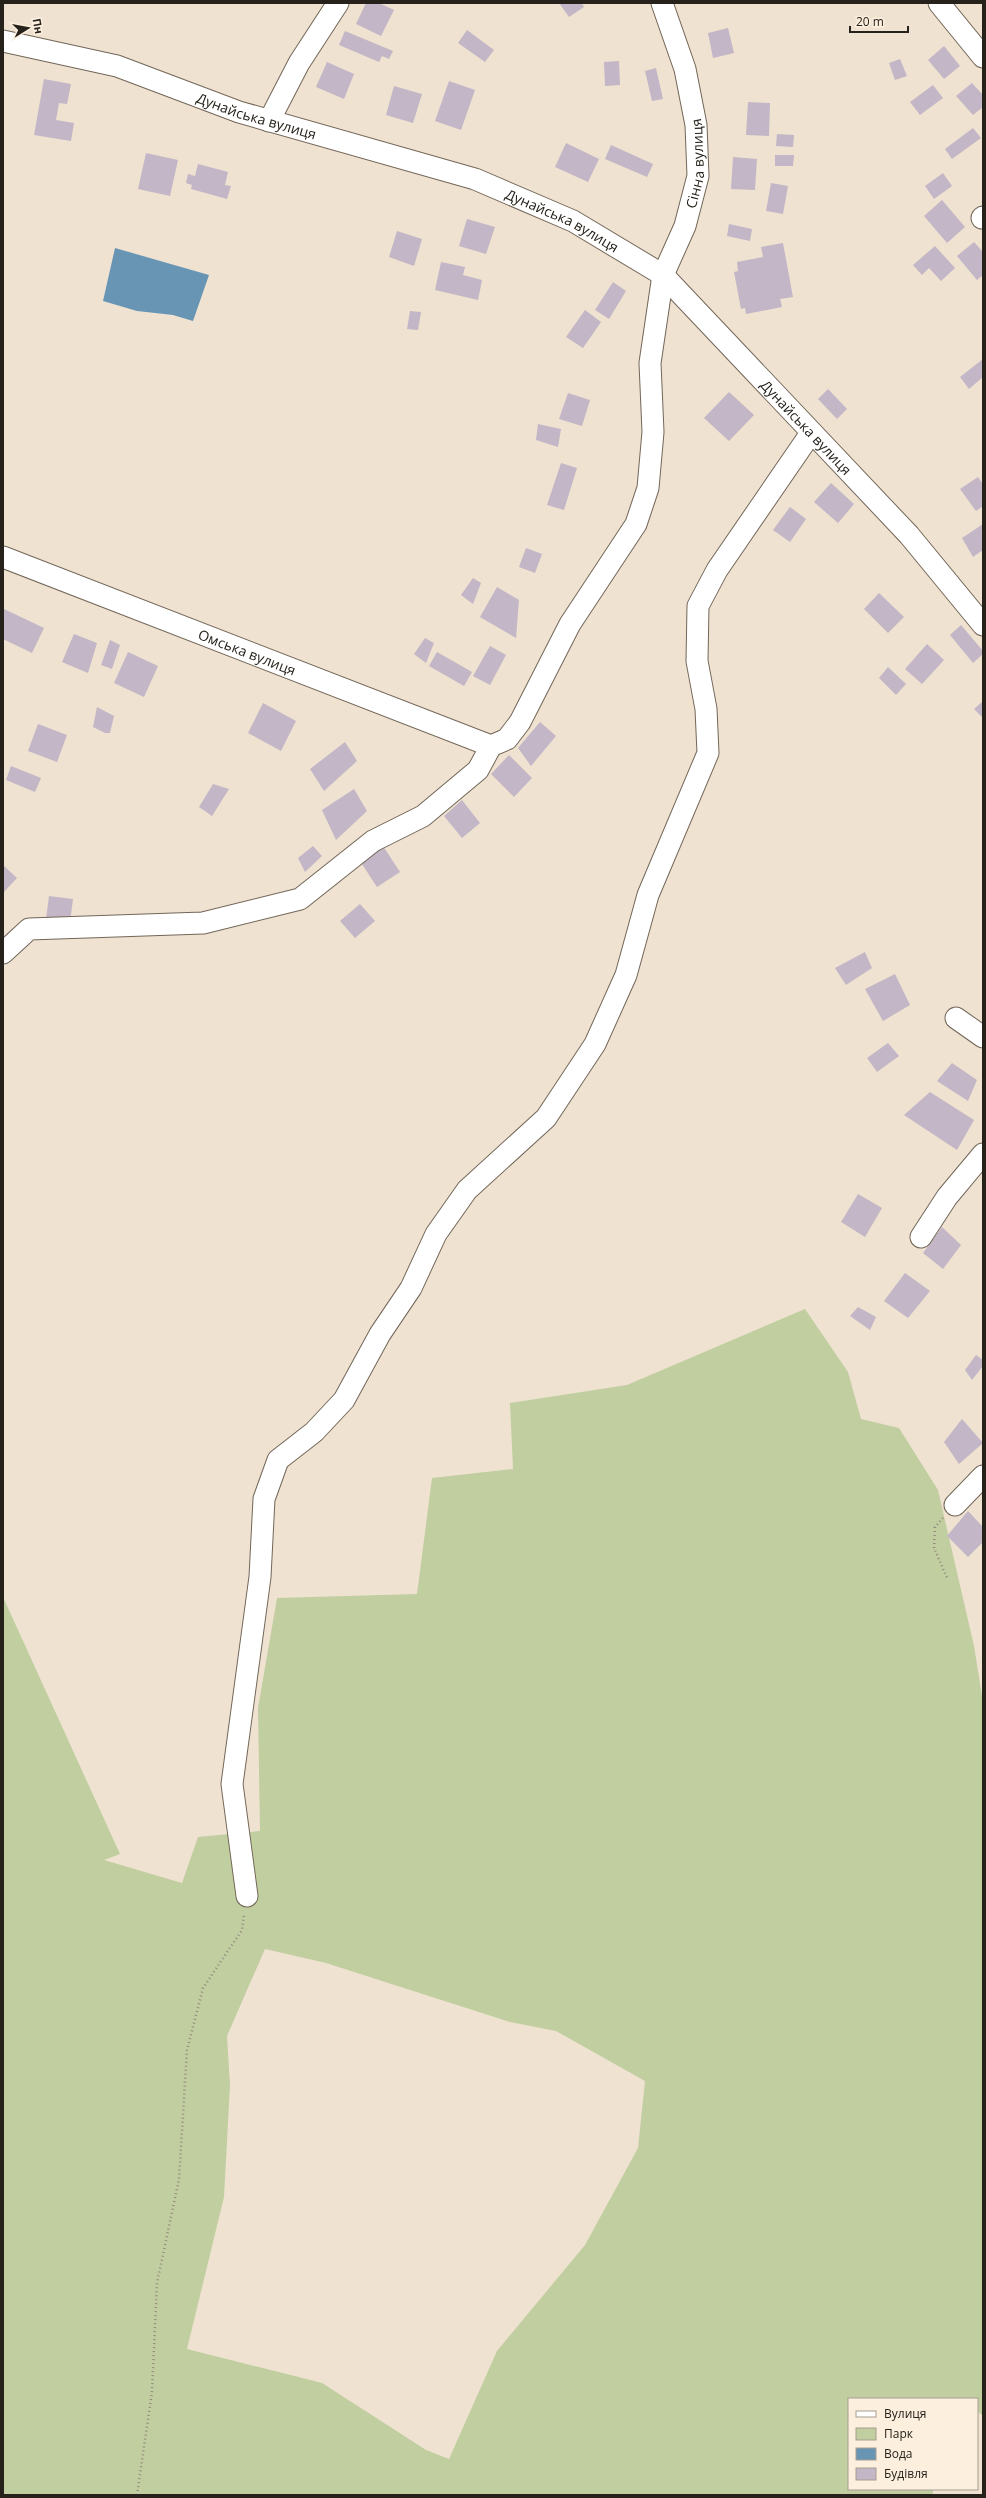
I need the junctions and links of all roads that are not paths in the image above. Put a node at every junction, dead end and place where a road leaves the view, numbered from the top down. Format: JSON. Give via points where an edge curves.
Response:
{"nodes":[{"id":1,"x":338,"y":3,"type":"edge"},
{"id":2,"x":662,"y":3,"type":"edge"},
{"id":3,"x":939,"y":3,"type":"edge"},
{"id":4,"x":3,"y":41,"type":"edge"},
{"id":5,"x":983,"y":57,"type":"edge"},
{"id":6,"x":270,"y":120,"type":"junction"},
{"id":7,"x":663,"y":275,"type":"junction"},
{"id":8,"x":811,"y":433,"type":"junction"},
{"id":9,"x":3,"y":557,"type":"edge"},
{"id":10,"x":983,"y":625,"type":"edge"},
{"id":11,"x":491,"y":746,"type":"junction"},
{"id":12,"x":3,"y":953,"type":"edge"},
{"id":13,"x":956,"y":1018,"type":"dead end"},
{"id":14,"x":983,"y":1037,"type":"edge"},
{"id":15,"x":983,"y":1154,"type":"edge"},
{"id":16,"x":921,"y":1237,"type":"dead end"},
{"id":17,"x":983,"y":1476,"type":"edge"},
{"id":18,"x":954,"y":1505,"type":"road end"},
{"id":19,"x":247,"y":1896,"type":"road end"}],
"edges":[{"from":1,"to":6,"type":"street","via":[[299,63]]},
{"from":2,"to":7,"type":"street","name":"Сінна вулиця","via":[[685,69],[696,125],[698,176],[685,226]]},
{"from":3,"to":5,"type":"street"},
{"from":4,"to":6,"type":"street","name":"Дунайська вулиця","via":[[117,66],[239,112]]},
{"from":6,"to":7,"type":"street","name":"Дунайська вулиця","via":[[475,180],[573,221]]},
{"from":7,"to":8,"type":"street","name":"Дунайська вулиця"},
{"from":7,"to":11,"type":"street","name":"Сінна вулиця","via":[[650,363],[654,432],[648,488],[636,524],[570,624],[520,722],[507,739]]},
{"from":8,"to":10,"type":"street","name":"Дунайська вулиця","via":[[910,535]]},
{"from":8,"to":19,"type":"street","via":[[717,570],[698,606],[697,661],[706,709],[708,753],[648,895],[626,975],[595,1044],[546,1118],[467,1190],[436,1234],[411,1288],[380,1334],[344,1400],[314,1432],[278,1460],[264,1499],[260,1577],[232,1784]]},
{"from":9,"to":11,"type":"street","name":"Омська вулиця"},
{"from":11,"to":12,"type":"street","via":[[478,770],[423,816],[373,841],[300,899],[203,923],[29,929]]},
{"from":13,"to":14,"type":"street"},
{"from":15,"to":16,"type":"street","via":[[947,1197]]},
{"from":17,"to":18,"type":"street"}]}
